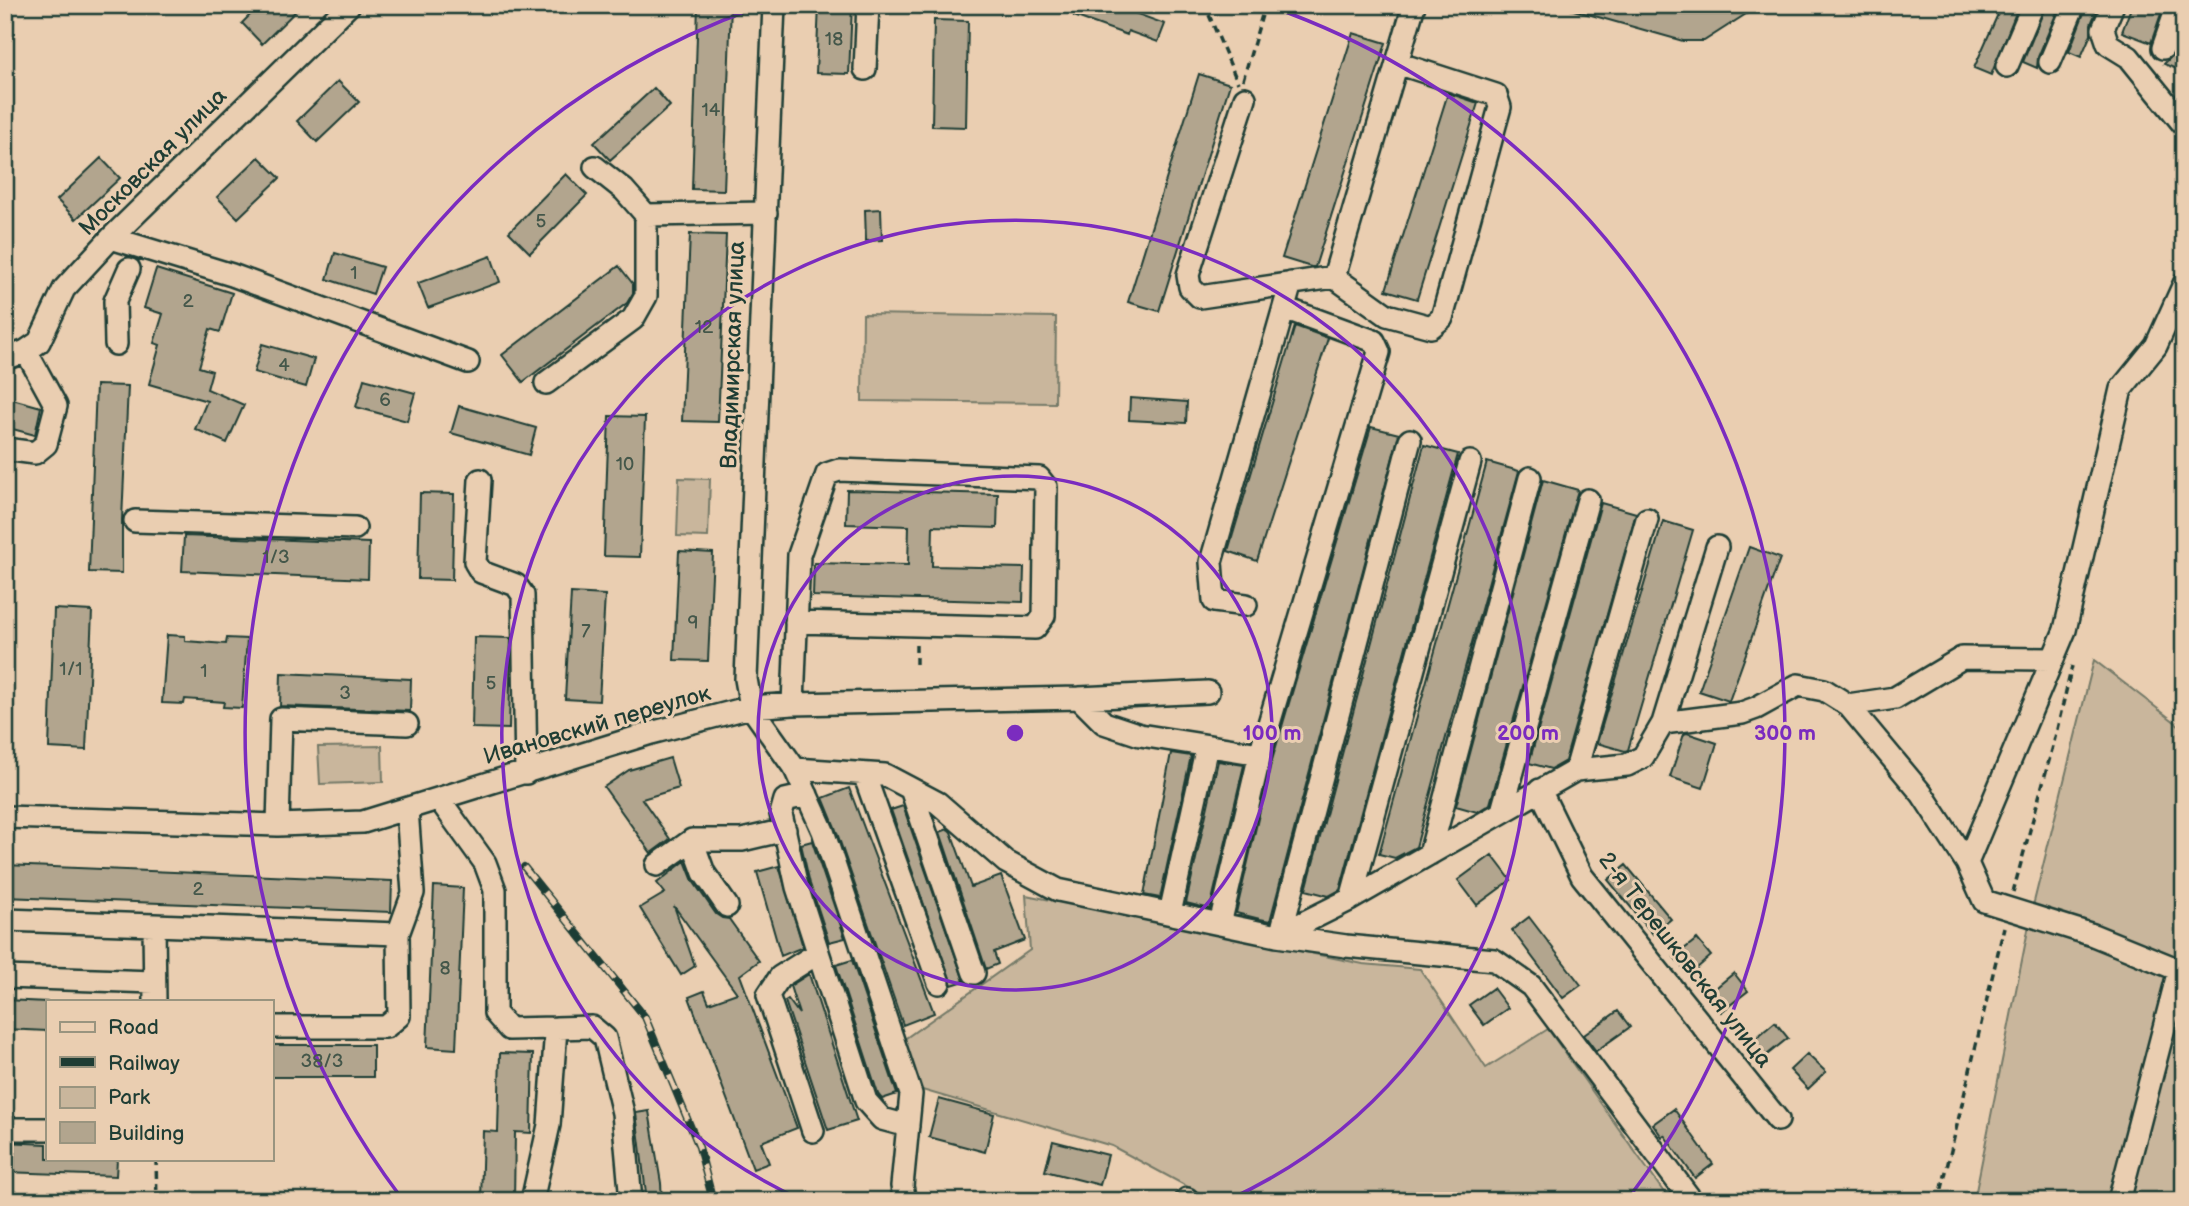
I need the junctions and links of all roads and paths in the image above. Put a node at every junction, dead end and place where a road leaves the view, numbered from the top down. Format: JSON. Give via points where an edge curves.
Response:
{"nodes":[{"id":1,"x":349,"y":5,"type":"edge"},
{"id":2,"x":774,"y":5,"type":"edge"},
{"id":3,"x":868,"y":5,"type":"edge"},
{"id":4,"x":1202,"y":5,"type":"edge"},
{"id":5,"x":1265,"y":5,"type":"edge"},
{"id":6,"x":1414,"y":5,"type":"edge"},
{"id":7,"x":2033,"y":5,"type":"edge"},
{"id":8,"x":2074,"y":5,"type":"edge"},
{"id":9,"x":2113,"y":5,"type":"edge"},
{"id":10,"x":2178,"y":5,"type":"edge"},
{"id":11,"x":2163,"y":48,"type":"dead end"},
{"id":12,"x":1397,"y":62,"type":"junction"},
{"id":13,"x":2050,"y":62,"type":"dead end"},
{"id":14,"x":2007,"y":66,"type":"dead end"},
{"id":15,"x":865,"y":69,"type":"dead end"},
{"id":16,"x":1245,"y":98,"type":"dead end"},
{"id":17,"x":2184,"y":125,"type":"edge"},
{"id":18,"x":595,"y":167,"type":"dead end"},
{"id":19,"x":766,"y":213,"type":"junction"},
{"id":20,"x":646,"y":215,"type":"junction"},
{"id":21,"x":111,"y":238,"type":"junction"},
{"id":22,"x":129,"y":269,"type":"dead end"},
{"id":23,"x":1334,"y":277,"type":"junction"},
{"id":24,"x":1291,"y":283,"type":"junction"},
{"id":25,"x":2184,"y":284,"type":"edge"},
{"id":26,"x":1284,"y":308,"type":"junction"},
{"id":27,"x":116,"y":344,"type":"dead end"},
{"id":28,"x":26,"y":351,"type":"junction"},
{"id":29,"x":5,"y":359,"type":"edge"},
{"id":30,"x":468,"y":362,"type":"dead end"},
{"id":31,"x":546,"y":383,"type":"dead end"},
{"id":32,"x":1410,"y":440,"type":"dead end"},
{"id":33,"x":5,"y":449,"type":"edge"},
{"id":34,"x":1470,"y":461,"type":"dead end"},
{"id":35,"x":1530,"y":478,"type":"dead end"},
{"id":36,"x":480,"y":480,"type":"dead end"},
{"id":37,"x":1588,"y":500,"type":"dead end"},
{"id":38,"x":1647,"y":519,"type":"dead end"},
{"id":39,"x":135,"y":521,"type":"dead end"},
{"id":40,"x":355,"y":528,"type":"dead end"},
{"id":41,"x":1717,"y":547,"type":"dead end"},
{"id":42,"x":1246,"y":604,"type":"dead end"},
{"id":43,"x":796,"y":622,"type":"junction"},
{"id":44,"x":2053,"y":659,"type":"junction"},
{"id":45,"x":1208,"y":692,"type":"dead end"},
{"id":46,"x":1079,"y":698,"type":"junction"},
{"id":47,"x":793,"y":704,"type":"junction"},
{"id":48,"x":1848,"y":705,"type":"junction"},
{"id":49,"x":751,"y":707,"type":"junction"},
{"id":50,"x":1663,"y":723,"type":"junction"},
{"id":51,"x":407,"y":724,"type":"dead end"},
{"id":52,"x":1207,"y":746,"type":"junction"},
{"id":53,"x":1260,"y":754,"type":"junction"},
{"id":54,"x":795,"y":769,"type":"junction"},
{"id":55,"x":1576,"y":770,"type":"junction"},
{"id":56,"x":526,"y":773,"type":"junction"},
{"id":57,"x":864,"y":774,"type":"junction"},
{"id":58,"x":911,"y":789,"type":"junction"},
{"id":59,"x":1540,"y":790,"type":"junction"},
{"id":60,"x":807,"y":795,"type":"junction"},
{"id":61,"x":439,"y":799,"type":"junction"},
{"id":62,"x":407,"y":809,"type":"junction"},
{"id":63,"x":1502,"y":811,"type":"junction"},
{"id":64,"x":5,"y":817,"type":"edge"},
{"id":65,"x":278,"y":825,"type":"junction"},
{"id":66,"x":785,"y":830,"type":"junction"},
{"id":67,"x":692,"y":840,"type":"junction"},
{"id":68,"x":1430,"y":853,"type":"junction"},
{"id":69,"x":1967,"y":863,"type":"junction"},
{"id":70,"x":657,"y":865,"type":"dead end"},
{"id":71,"x":1351,"y":900,"type":"junction"},
{"id":72,"x":727,"y":906,"type":"dead end"},
{"id":73,"x":2008,"y":909,"type":"junction"},
{"id":74,"x":1170,"y":913,"type":"junction"},
{"id":75,"x":5,"y":920,"type":"edge"},
{"id":76,"x":1220,"y":923,"type":"junction"},
{"id":77,"x":154,"y":925,"type":"junction"},
{"id":78,"x":398,"y":934,"type":"junction"},
{"id":79,"x":1281,"y":934,"type":"junction"},
{"id":80,"x":818,"y":953,"type":"junction"},
{"id":81,"x":2181,"y":971,"type":"edge"},
{"id":82,"x":974,"y":973,"type":"dead end"},
{"id":83,"x":5,"y":977,"type":"edge"},
{"id":84,"x":939,"y":984,"type":"dead end"},
{"id":85,"x":154,"y":991,"type":"edge"},
{"id":86,"x":273,"y":1027,"type":"edge"},
{"id":87,"x":556,"y":1028,"type":"junction"},
{"id":88,"x":1778,"y":1120,"type":"dead end"},
{"id":89,"x":908,"y":1126,"type":"junction"},
{"id":90,"x":5,"y":1129,"type":"edge"},
{"id":91,"x":46,"y":1129,"type":"edge"},
{"id":92,"x":813,"y":1131,"type":"dead end"},
{"id":93,"x":156,"y":1160,"type":"edge"},
{"id":94,"x":157,"y":1201,"type":"edge"},
{"id":95,"x":532,"y":1201,"type":"edge"},
{"id":96,"x":631,"y":1201,"type":"edge"},
{"id":97,"x":905,"y":1201,"type":"edge"},
{"id":98,"x":1692,"y":1201,"type":"edge"},
{"id":99,"x":1939,"y":1201,"type":"edge"},
{"id":100,"x":2119,"y":1201,"type":"edge"}],
"edges":[{"from":1,"to":21,"type":"street","name":"Московская улица"},
{"from":2,"to":19,"type":"street","name":"Владимирская улица"},
{"from":3,"to":15,"type":"street"},
{"from":4,"to":5,"type":"path","via":[[1240,89]]},
{"from":6,"to":12,"type":"street"},
{"from":7,"to":14,"type":"street"},
{"from":8,"to":13,"type":"street"},
{"from":9,"to":17,"type":"street","via":[[2103,29],[2108,44],[2129,57]]},
{"from":10,"to":11,"type":"street"},
{"from":12,"to":23,"type":"street"},
{"from":12,"to":23,"type":"street","via":[[1496,95],[1500,107],[1442,318],[1431,327],[1387,315]]},
{"from":16,"to":24,"type":"street","via":[[1188,275],[1190,287],[1200,297]]},
{"from":18,"to":20,"type":"street"},
{"from":19,"to":20,"type":"street"},
{"from":19,"to":49,"type":"street","name":"Владимирская улица","via":[[746,679]]},
{"from":20,"to":31,"type":"street","via":[[646,296],[633,319]]},
{"from":21,"to":28,"type":"street","name":"Московская улица","via":[[64,289],[39,342]]},
{"from":21,"to":30,"type":"street","via":[[232,275]]},
{"from":22,"to":27,"type":"street","via":[[115,301]]},
{"from":23,"to":24,"type":"street"},
{"from":24,"to":26,"type":"street"},
{"from":25,"to":44,"type":"street","via":[[2156,346],[2121,389],[2065,630]]},
{"from":26,"to":42,"type":"street","via":[[1210,562],[1214,601]]},
{"from":26,"to":53,"type":"street","via":[[1374,341],[1379,352]]},
{"from":28,"to":29,"type":"street"},
{"from":28,"to":33,"type":"street","via":[[56,406],[46,444],[35,453]]},
{"from":32,"to":79,"type":"street"},
{"from":34,"to":71,"type":"street"},
{"from":35,"to":68,"type":"street"},
{"from":36,"to":56,"type":"street","via":[[475,562],[481,572],[516,585],[523,595]]},
{"from":37,"to":63,"type":"street"},
{"from":38,"to":55,"type":"street"},
{"from":39,"to":40,"type":"street"},
{"from":41,"to":50,"type":"street"},
{"from":43,"to":43,"type":"street","via":[[799,555],[827,474],[839,470],[1039,478],[1046,487],[1044,616],[1035,628]]},
{"from":43,"to":47,"type":"street"},
{"from":44,"to":48,"type":"street","via":[[1962,658],[1895,698]]},
{"from":44,"to":69,"type":"street"},
{"from":45,"to":46,"type":"street","name":"Ивановский переулок"},
{"from":46,"to":47,"type":"street","name":"Ивановский переулок"},
{"from":46,"to":52,"type":"street","via":[[1104,723],[1139,735]]},
{"from":47,"to":49,"type":"street","name":"Ивановский переулок"},
{"from":48,"to":50,"type":"street","via":[[1824,690],[1798,685],[1742,713]]},
{"from":48,"to":69,"type":"street","via":[[1922,794]]},
{"from":49,"to":54,"type":"street"},
{"from":49,"to":56,"type":"street","name":"Ивановский переулок"},
{"from":50,"to":55,"type":"street","via":[[1643,757],[1628,765]]},
{"from":51,"to":65,"type":"street","via":[[281,719]]},
{"from":52,"to":53,"type":"street"},
{"from":52,"to":74,"type":"street"},
{"from":53,"to":76,"type":"street"},
{"from":54,"to":57,"type":"street"},
{"from":54,"to":60,"type":"street"},
{"from":55,"to":59,"type":"street"},
{"from":56,"to":61,"type":"street","name":"Ивановский переулок"},
{"from":57,"to":58,"type":"street","via":[[884,775]]},
{"from":57,"to":84,"type":"street"},
{"from":58,"to":74,"type":"street","via":[[938,803],[1006,862],[1058,890]]},
{"from":58,"to":82,"type":"street"},
{"from":59,"to":63,"type":"street"},
{"from":59,"to":88,"type":"street","name":"2-я Терешковская улица","via":[[1582,876]]},
{"from":60,"to":66,"type":"street","via":[[785,800],[781,814]]},
{"from":60,"to":89,"type":"street","via":[[911,1094]]},
{"from":61,"to":62,"type":"street","name":"Ивановский переулок"},
{"from":61,"to":87,"type":"street","via":[[485,863],[495,890],[495,1013],[509,1029]]},
{"from":62,"to":65,"type":"street","name":"Ивановский переулок","via":[[363,822]]},
{"from":62,"to":78,"type":"street","via":[[413,893]]},
{"from":63,"to":68,"type":"street"},
{"from":64,"to":65,"type":"street","name":"Ивановский переулок"},
{"from":66,"to":67,"type":"street","via":[[742,840]]},
{"from":66,"to":80,"type":"street"},
{"from":67,"to":70,"type":"street"},
{"from":67,"to":72,"type":"street","via":[[704,873]]},
{"from":68,"to":71,"type":"street"},
{"from":69,"to":73,"type":"street","via":[[1984,901]]},
{"from":71,"to":79,"type":"street"},
{"from":73,"to":81,"type":"street"},
{"from":73,"to":99,"type":"path"},
{"from":74,"to":76,"type":"street"},
{"from":75,"to":77,"type":"street"},
{"from":76,"to":79,"type":"street"},
{"from":77,"to":78,"type":"street"},
{"from":77,"to":85,"type":"street"},
{"from":78,"to":86,"type":"street","via":[[398,1016],[386,1027]]},
{"from":79,"to":98,"type":"street","via":[[1346,946],[1494,960],[1531,986]]},
{"from":80,"to":89,"type":"street","via":[[866,1101],[882,1119]]},
{"from":80,"to":92,"type":"street","via":[[780,976],[768,995]]},
{"from":81,"to":100,"type":"street"},
{"from":83,"to":85,"type":"street"},
{"from":87,"to":95,"type":"street","via":[[549,1125]]},
{"from":87,"to":96,"type":"street","via":[[592,1027],[605,1038],[623,1113]]},
{"from":89,"to":97,"type":"street","via":[[902,1186]]},
{"from":90,"to":91,"type":"street"},
{"from":93,"to":94,"type":"path"}]}
